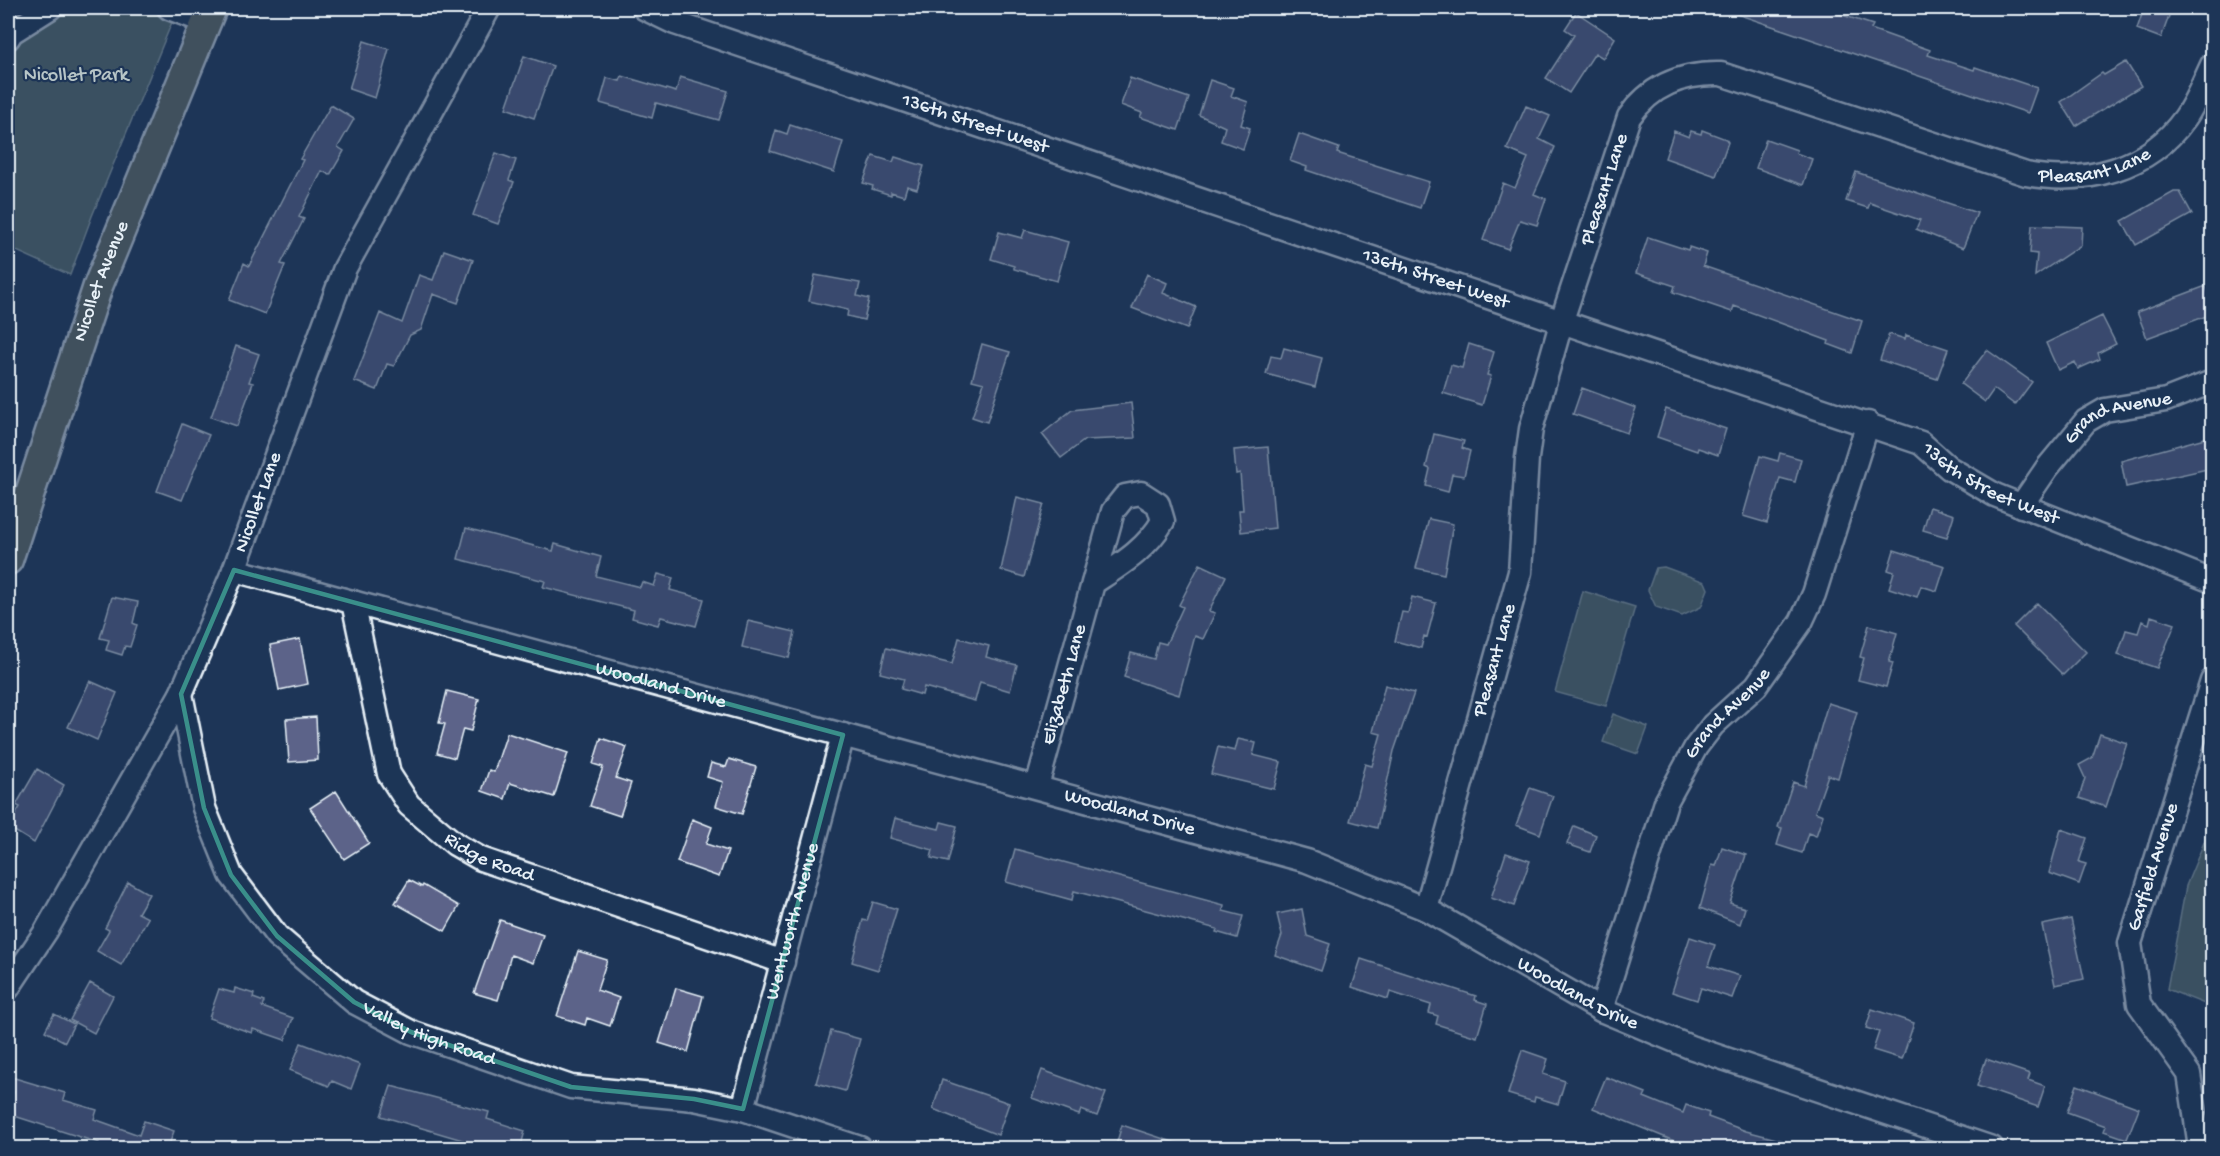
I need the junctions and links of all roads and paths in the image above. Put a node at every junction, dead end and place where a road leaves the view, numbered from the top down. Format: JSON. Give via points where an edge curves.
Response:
{"nodes":[{"id":1,"x":50,"y":8,"type":"edge"},
{"id":2,"x":169,"y":8,"type":"edge"},
{"id":3,"x":489,"y":8,"type":"edge"},
{"id":4,"x":644,"y":8,"type":"edge"},
{"id":5,"x":209,"y":15,"type":"edge"},
{"id":6,"x":8,"y":38,"type":"edge"},
{"id":7,"x":2212,"y":64,"type":"edge"},
{"id":8,"x":1562,"y":320,"type":"junction"},
{"id":9,"x":2212,"y":382,"type":"edge"},
{"id":10,"x":1868,"y":423,"type":"junction"},
{"id":11,"x":2021,"y":506,"type":"junction"},
{"id":12,"x":8,"y":560,"type":"edge"},
{"id":13,"x":234,"y":570,"type":"junction"},
{"id":14,"x":2212,"y":581,"type":"edge"},
{"id":15,"x":1093,"y":583,"type":"dead end"},
{"id":16,"x":353,"y":602,"type":"junction"},
{"id":17,"x":2212,"y":681,"type":"edge"},
{"id":18,"x":181,"y":694,"type":"junction"},
{"id":19,"x":843,"y":735,"type":"junction"},
{"id":20,"x":1037,"y":786,"type":"junction"},
{"id":21,"x":1426,"y":909,"type":"junction"},
{"id":22,"x":783,"y":962,"type":"junction"},
{"id":23,"x":8,"y":988,"type":"edge"},
{"id":24,"x":1601,"y":1010,"type":"junction"},
{"id":25,"x":744,"y":1109,"type":"junction"},
{"id":26,"x":860,"y":1149,"type":"edge"},
{"id":27,"x":1992,"y":1149,"type":"edge"},
{"id":28,"x":2197,"y":1149,"type":"edge"}],
"edges":[{"from":1,"to":6,"type":"street"},
{"from":2,"to":5,"type":"street"},
{"from":3,"to":13,"type":"street","name":"Nicollet Lane","via":[[345,268]]},
{"from":4,"to":8,"type":"street","name":"136th Street West","via":[[686,27]]},
{"from":5,"to":12,"type":"main road","name":"Nicollet Avenue","via":[[98,286]]},
{"from":7,"to":8,"type":"street","name":"Pleasant Lane","via":[[2187,116],[2160,145],[2120,169],[2074,179],[2026,174],[1721,74],[1678,78],[1647,96],[1629,117]]},
{"from":8,"to":10,"type":"street","name":"136th Street West"},
{"from":8,"to":21,"type":"street","name":"Pleasant Lane","via":[[1531,429],[1520,572]]},
{"from":9,"to":11,"type":"street","name":"Grand Avenue","via":[[2166,400],[2105,410],[2086,421]]},
{"from":10,"to":11,"type":"street","name":"136th Street West","via":[[1921,443],[1968,480]]},
{"from":10,"to":24,"type":"street","name":"Grand Avenue","via":[[1814,594],[1801,622],[1756,686],[1713,725],[1696,747],[1666,802]]},
{"from":11,"to":14,"type":"street","name":"136th Street West"},
{"from":13,"to":16,"type":"street","name":"Woodland Drive"},
{"from":13,"to":18,"type":"street","name":"Nicollet Lane"},
{"from":15,"to":20,"type":"street","name":"Elizabeth Lane"},
{"from":16,"to":19,"type":"street","name":"Woodland Drive"},
{"from":16,"to":22,"type":"street","name":"Ridge Road","via":[[389,774],[409,806],[455,844],[481,859]]},
{"from":17,"to":28,"type":"street","name":"Garfield Avenue","via":[[2130,943],[2139,1004],[2189,1074]]},
{"from":18,"to":23,"type":"street","name":"Nicollet Lane","via":[[46,931]]},
{"from":18,"to":25,"type":"street","name":"Valley High Road","via":[[204,808],[231,875],[277,936],[354,1002],[411,1032],[571,1087],[694,1099]]},
{"from":19,"to":20,"type":"street","name":"Woodland Drive"},
{"from":19,"to":22,"type":"street","name":"Wentworth Avenue"},
{"from":20,"to":21,"type":"street","name":"Woodland Drive","via":[[1307,861]]},
{"from":21,"to":24,"type":"street","name":"Woodland Drive"},
{"from":22,"to":25,"type":"street","name":"Wentworth Avenue"},
{"from":24,"to":27,"type":"street","name":"Woodland Drive","via":[[1690,1047]]},
{"from":25,"to":26,"type":"street","name":"Valley High Road"}]}
